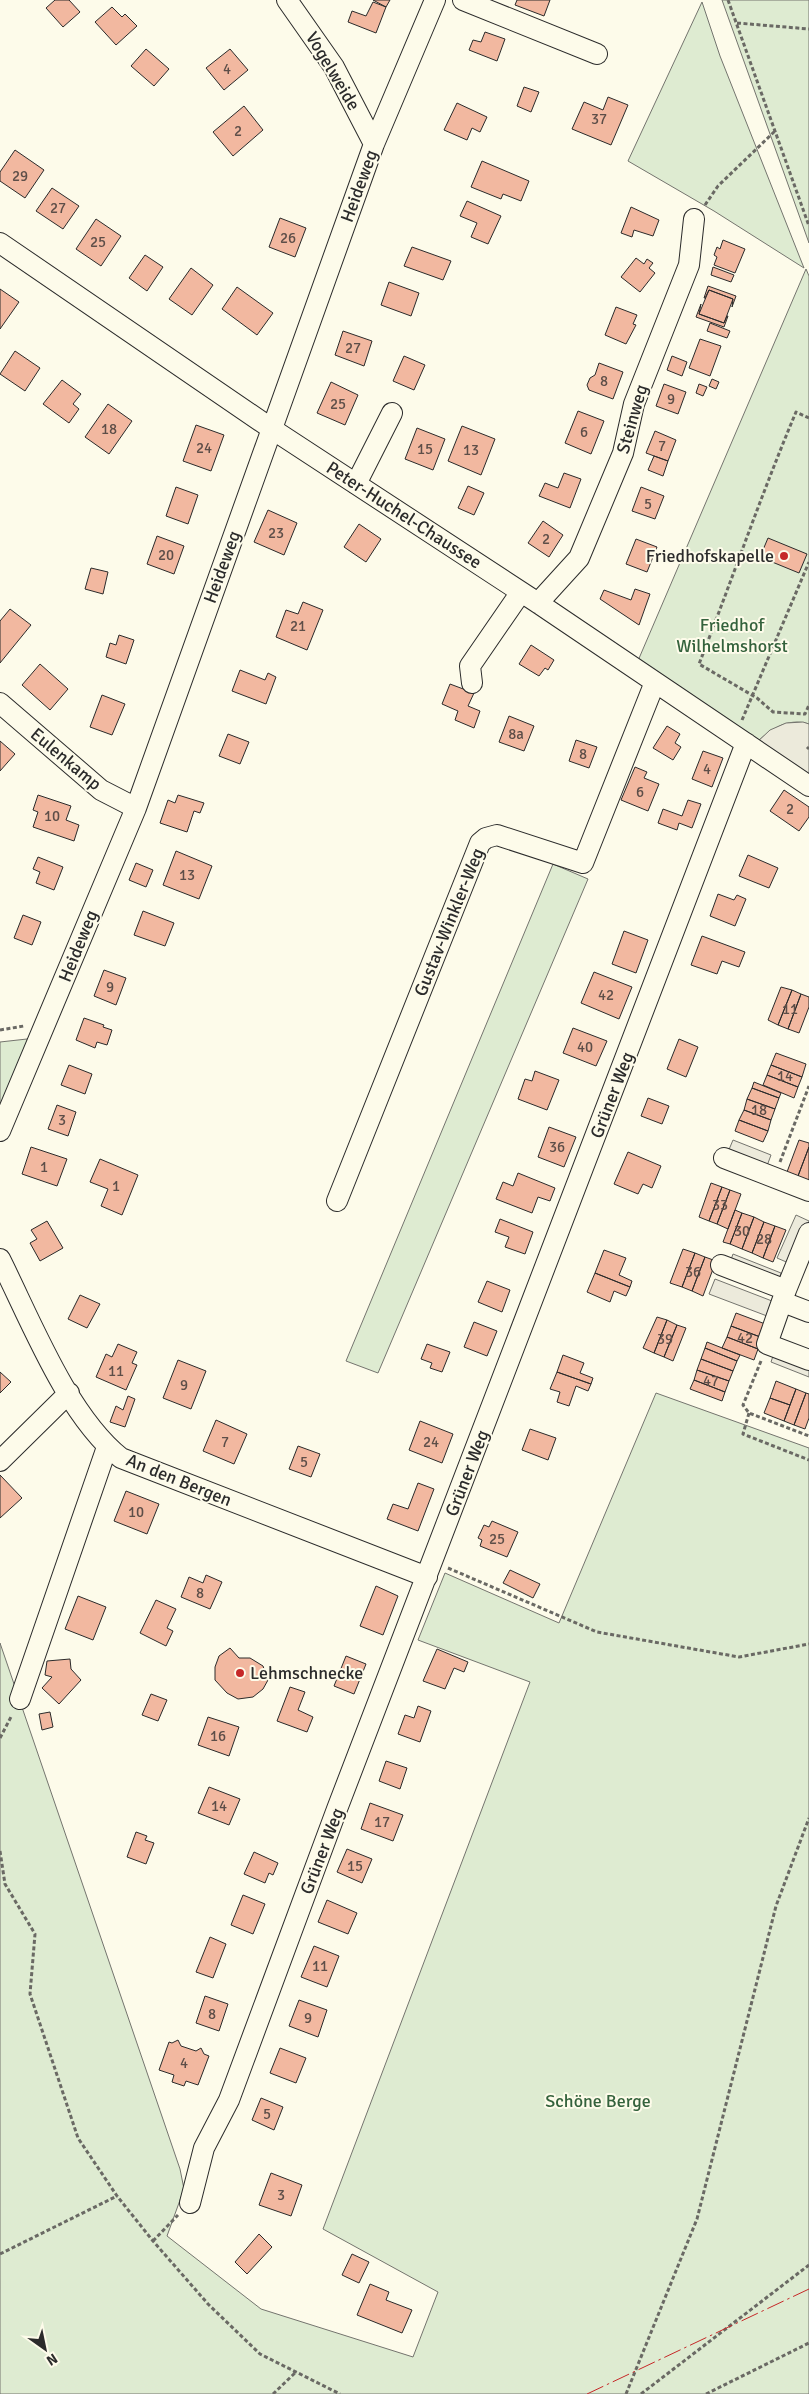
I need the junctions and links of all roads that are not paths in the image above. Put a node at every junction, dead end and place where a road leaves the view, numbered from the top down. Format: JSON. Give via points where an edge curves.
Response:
{"nodes":[{"id":1,"x":287,"y":0,"type":"edge"},
{"id":2,"x":435,"y":0,"type":"edge"},
{"id":3,"x":463,"y":0,"type":"edge"},
{"id":4,"x":597,"y":54,"type":"dead end"},
{"id":5,"x":374,"y":144,"type":"junction"},
{"id":6,"x":694,"y":219,"type":"road end"},
{"id":7,"x":0,"y":243,"type":"edge"},
{"id":8,"x":392,"y":413,"type":"dead end"},
{"id":9,"x":272,"y":429,"type":"junction"},
{"id":10,"x":356,"y":484,"type":"junction"},
{"id":11,"x":521,"y":592,"type":"junction"},
{"id":12,"x":538,"y":603,"type":"junction"},
{"id":13,"x":655,"y":682,"type":"junction"},
{"id":14,"x":472,"y":683,"type":"dead end"},
{"id":15,"x":0,"y":703,"type":"edge"},
{"id":16,"x":741,"y":739,"type":"junction"},
{"id":17,"x":809,"y":786,"type":"edge"},
{"id":18,"x":136,"y":808,"type":"junction"},
{"id":19,"x":0,"y":1132,"type":"edge"},
{"id":20,"x":724,"y":1158,"type":"dead end"},
{"id":21,"x":809,"y":1192,"type":"edge"},
{"id":22,"x":337,"y":1201,"type":"dead end"},
{"id":23,"x":809,"y":1233,"type":"edge"},
{"id":24,"x":0,"y":1259,"type":"edge"},
{"id":25,"x":721,"y":1265,"type":"dead end"},
{"id":26,"x":784,"y":1296,"type":"junction"},
{"id":27,"x":809,"y":1312,"type":"edge"},
{"id":28,"x":809,"y":1360,"type":"edge"},
{"id":29,"x":69,"y":1393,"type":"junction"},
{"id":30,"x":107,"y":1446,"type":"junction"},
{"id":31,"x":0,"y":1461,"type":"edge"},
{"id":32,"x":430,"y":1570,"type":"junction"},
{"id":33,"x":20,"y":1699,"type":"road end"},
{"id":34,"x":190,"y":2203,"type":"road end"}],
"edges":[{"from":1,"to":5,"type":"street","name":"Vogelweide","via":[[334,67]]},
{"from":2,"to":5,"type":"street","name":"Heideweg"},
{"from":3,"to":4,"type":"street"},
{"from":5,"to":9,"type":"street","name":"Heideweg"},
{"from":6,"to":12,"type":"street","name":"Steinweg","via":[[689,265],[634,404],[623,453],[579,558]]},
{"from":7,"to":9,"type":"street","name":"Peter-Huchel-Chaussee"},
{"from":8,"to":10,"type":"street"},
{"from":9,"to":10,"type":"street","name":"Peter-Huchel-Chaussee"},
{"from":9,"to":18,"type":"street","name":"Heideweg"},
{"from":10,"to":11,"type":"street","name":"Peter-Huchel-Chaussee"},
{"from":11,"to":12,"type":"street","name":"Peter-Huchel-Chaussee"},
{"from":11,"to":14,"type":"street","via":[[470,666]]},
{"from":12,"to":13,"type":"street","name":"Peter-Huchel-Chaussee"},
{"from":13,"to":16,"type":"street","name":"Peter-Huchel-Chaussee"},
{"from":13,"to":22,"type":"street","name":"Gustav-Winkler-Weg","via":[[583,864],[497,835],[480,843]]},
{"from":15,"to":18,"type":"street","name":"Eulenkamp","via":[[102,790]]},
{"from":16,"to":17,"type":"street","name":"Peter-Huchel-Chaussee"},
{"from":16,"to":32,"type":"street","name":"Grüner Weg"},
{"from":18,"to":19,"type":"street","name":"Heideweg"},
{"from":20,"to":21,"type":"street"},
{"from":23,"to":26,"type":"street"},
{"from":24,"to":29,"type":"street","name":"An den Bergen"},
{"from":25,"to":26,"type":"street"},
{"from":26,"to":27,"type":"street"},
{"from":26,"to":28,"type":"street","via":[[767,1344]]},
{"from":29,"to":30,"type":"street","name":"An den Bergen"},
{"from":29,"to":31,"type":"street"},
{"from":30,"to":32,"type":"street","name":"An den Bergen","via":[[121,1458]]},
{"from":30,"to":33,"type":"street"},
{"from":32,"to":34,"type":"street","name":"Grüner Weg","via":[[229,2100],[204,2148]]}]}
